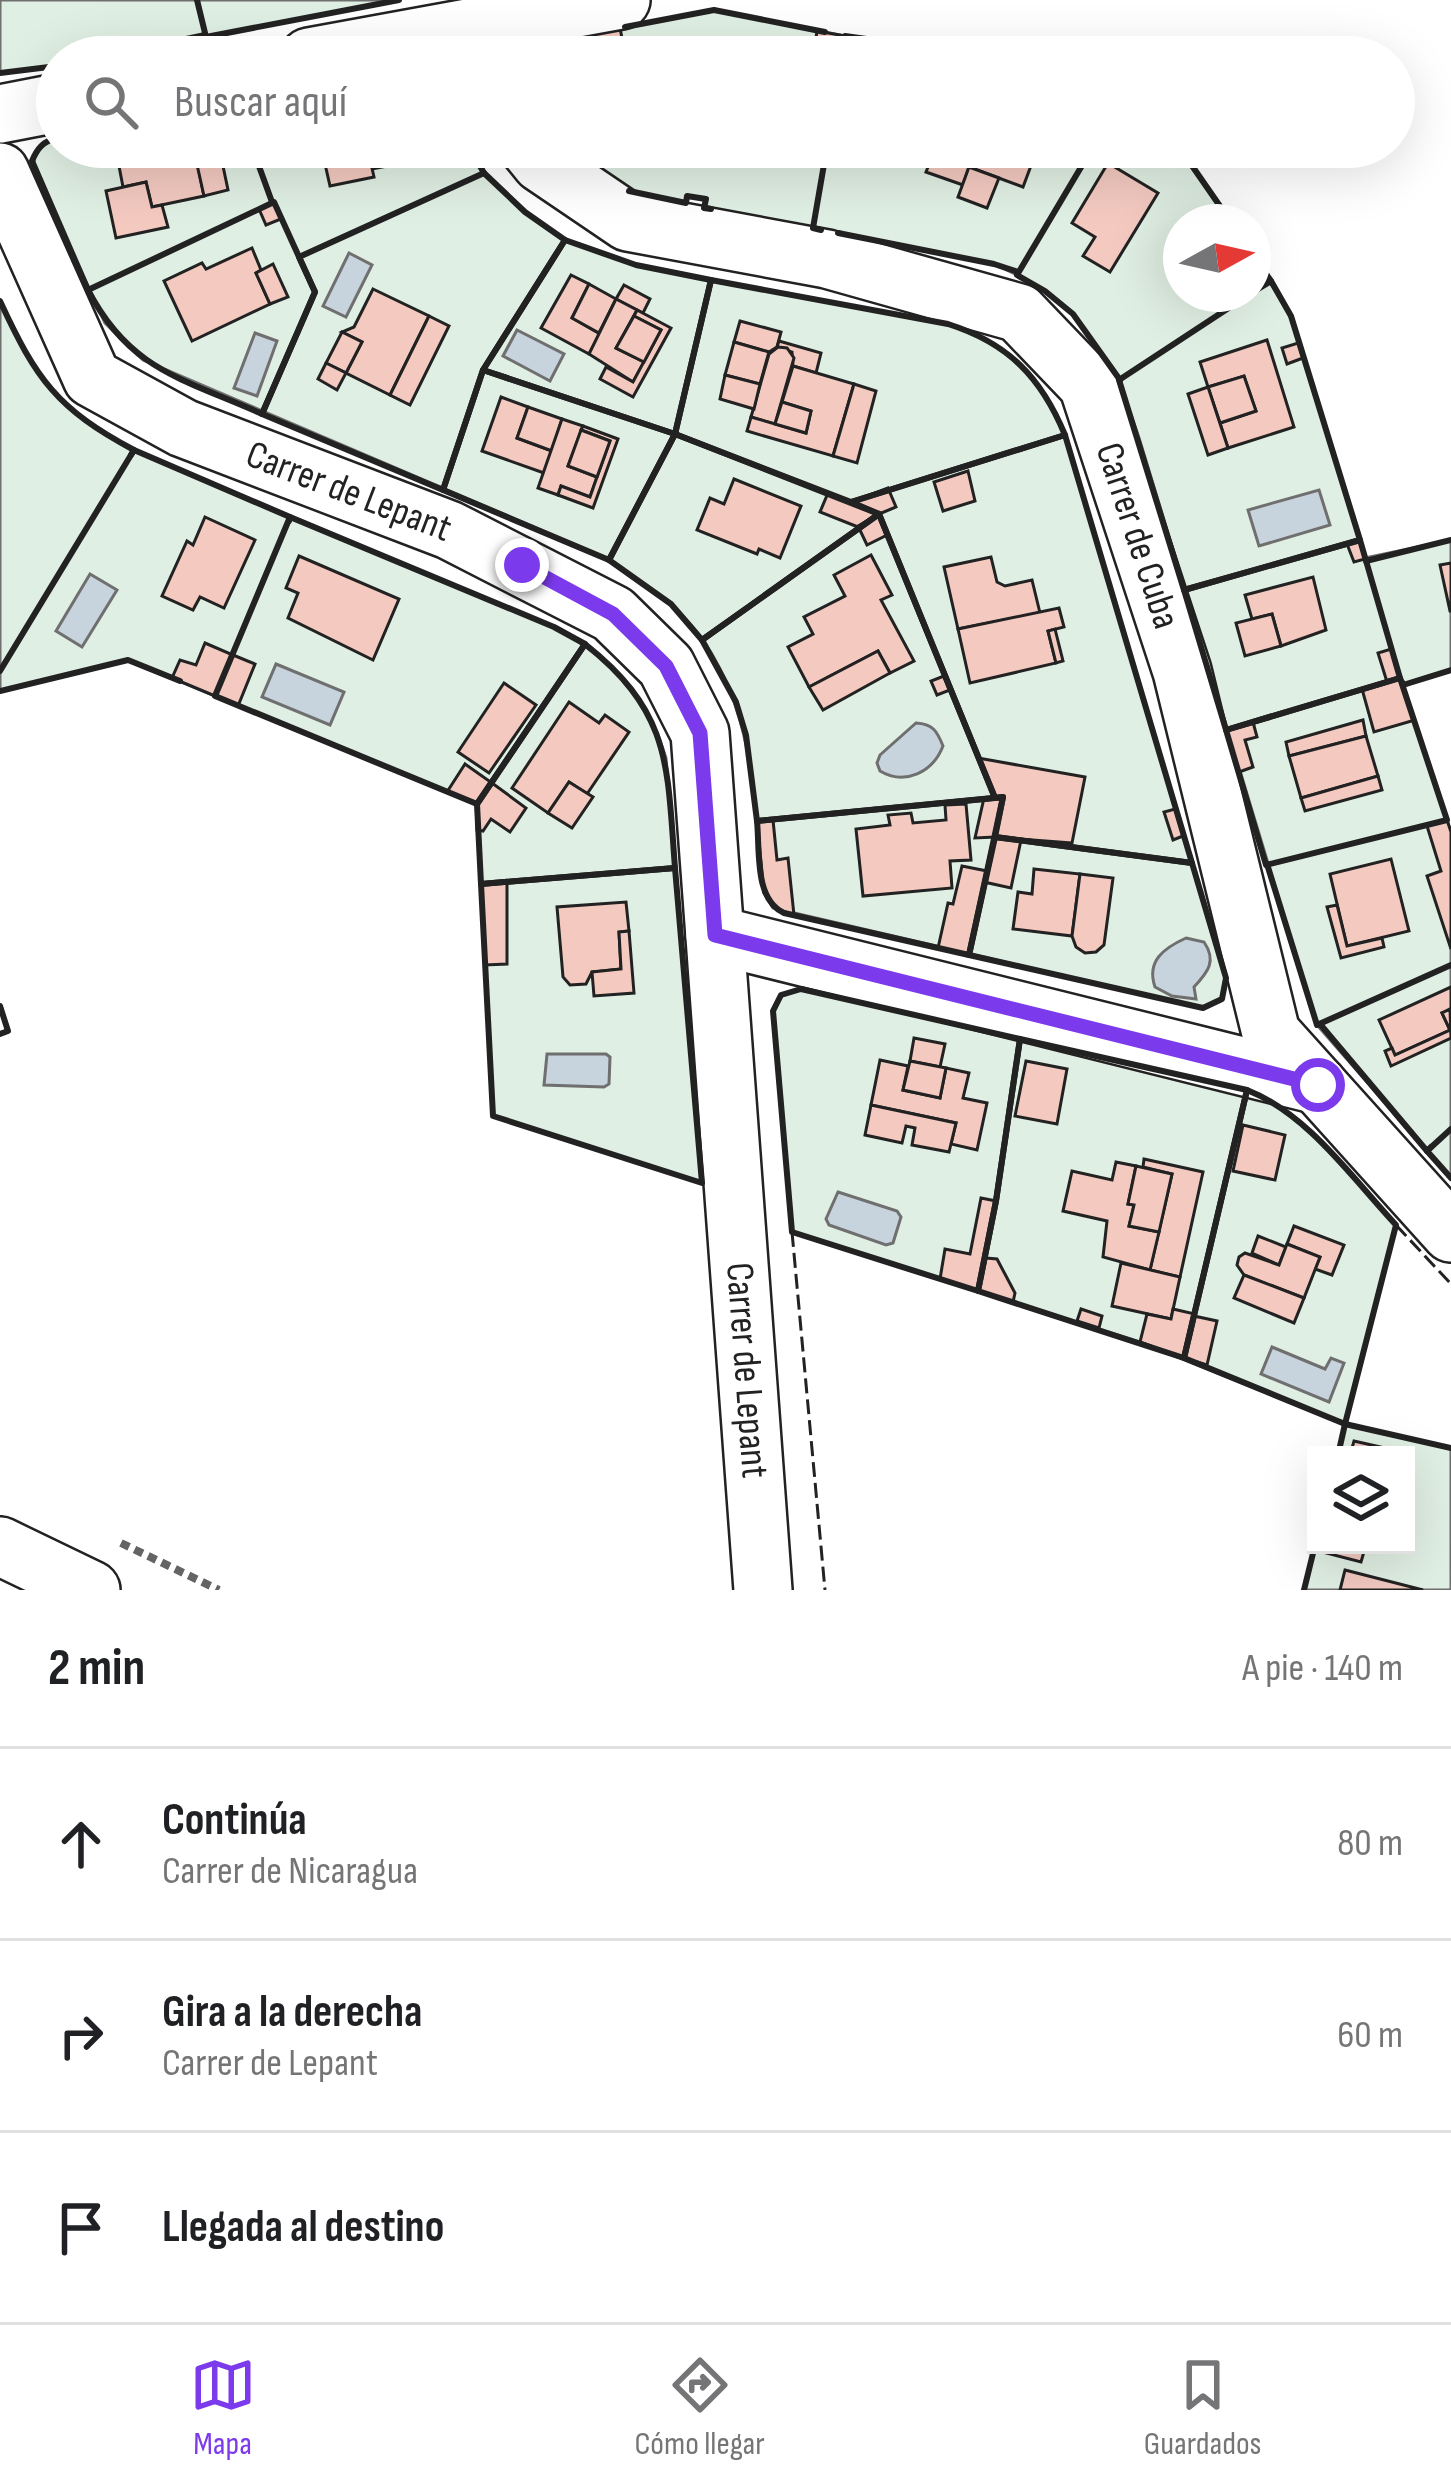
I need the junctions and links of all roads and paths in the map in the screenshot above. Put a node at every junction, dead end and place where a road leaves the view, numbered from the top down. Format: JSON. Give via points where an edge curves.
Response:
{"nodes":[{"id":1,"x":621,"y":0,"type":"edge"},
{"id":2,"x":467,"y":28,"type":"edge"},
{"id":3,"x":423,"y":36,"type":"edge"},
{"id":4,"x":36,"y":107,"type":"edge"},
{"id":5,"x":0,"y":114,"type":"edge"},
{"id":6,"x":548,"y":168,"type":"edge"},
{"id":7,"x":0,"y":172,"type":"edge"},
{"id":8,"x":715,"y":935,"type":"junction"},
{"id":9,"x":1318,"y":1085,"type":"junction"},
{"id":10,"x":1451,"y":1233,"type":"edge"},
{"id":11,"x":0,"y":1546,"type":"edge"},
{"id":12,"x":92,"y":1590,"type":"edge"},
{"id":13,"x":763,"y":1590,"type":"edge"}],
"edges":[{"from":1,"to":2,"type":"street"},
{"from":2,"to":3,"type":"street"},
{"from":4,"to":5,"type":"street"},
{"from":6,"to":9,"type":"street","name":"Carrer de Cuba","via":[[628,222],[827,259],[1018,314],[1088,385],[1183,671],[1271,1033]]},
{"from":7,"to":8,"type":"street","name":"Carrer de Lepant","via":[[92,378],[183,428],[522,565],[613,614],[666,666],[700,733]]},
{"from":8,"to":9,"type":"street"},
{"from":8,"to":13,"type":"street","name":"Carrer de Lepant"},
{"from":9,"to":10,"type":"street","name":"Carrer de Cuba"},
{"from":11,"to":12,"type":"street"}]}
